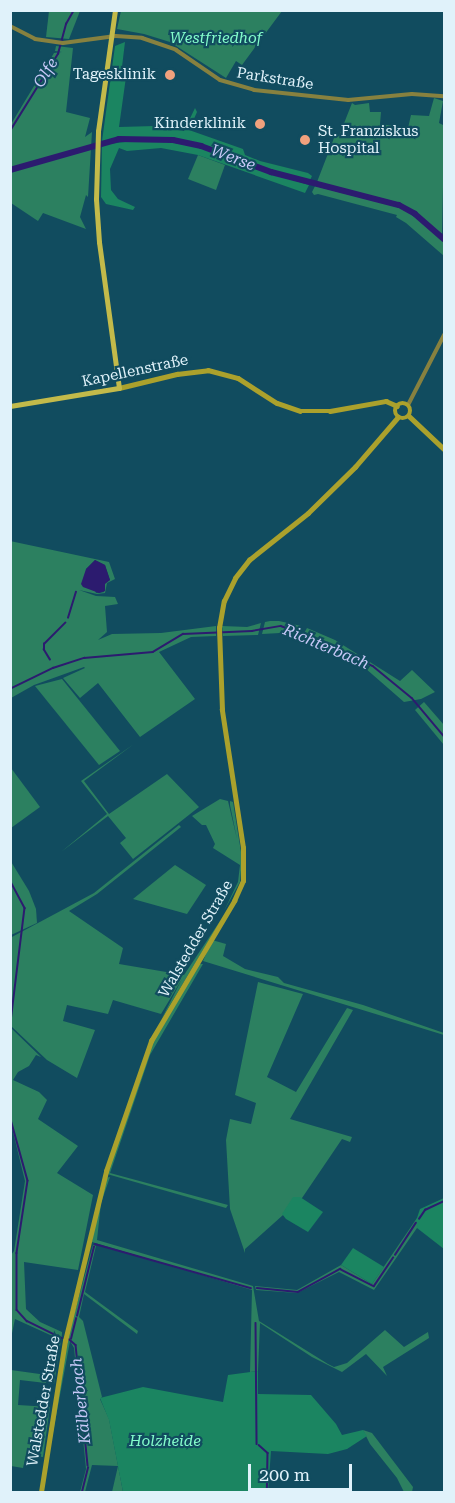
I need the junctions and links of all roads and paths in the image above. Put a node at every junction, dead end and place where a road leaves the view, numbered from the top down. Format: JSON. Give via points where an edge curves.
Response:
{"nodes":[{"id":1,"x":115,"y":10,"type":"edge"},
{"id":2,"x":10,"y":26,"type":"edge"},
{"id":3,"x":111,"y":37,"type":"junction"},
{"id":4,"x":444,"y":96,"type":"edge"},
{"id":5,"x":444,"y":335,"type":"edge"},
{"id":6,"x":119,"y":388,"type":"junction"},
{"id":7,"x":408,"y":405,"type":"junction"},
{"id":8,"x":10,"y":406,"type":"edge"},
{"id":9,"x":397,"y":406,"type":"junction"},
{"id":10,"x":409,"y":416,"type":"junction"},
{"id":11,"x":398,"y":417,"type":"junction"},
{"id":12,"x":444,"y":449,"type":"edge"},
{"id":13,"x":41,"y":1492,"type":"edge"}],
"edges":[{"from":1,"to":3,"type":"main road"},
{"from":2,"to":3,"type":"street","name":"Parkstraße","via":[[29,36],[61,43]]},
{"from":3,"to":4,"type":"street","name":"Parkstraße","via":[[162,43],[220,80],[244,88],[348,100],[412,94]]},
{"from":3,"to":6,"type":"main road","via":[[97,138],[99,242]]},
{"from":5,"to":7,"type":"street"},
{"from":6,"to":8,"type":"main road","name":"Kapellenstraße"},
{"from":6,"to":9,"type":"main road","name":"Kapellenstraße","via":[[208,370],[238,378],[277,403],[300,411],[330,411],[386,401]]},
{"from":7,"to":9,"type":"main road"},
{"from":7,"to":10,"type":"main road"},
{"from":9,"to":11,"type":"main road"},
{"from":10,"to":11,"type":"main road"},
{"from":10,"to":12,"type":"main road"},
{"from":11,"to":13,"type":"main road","name":"Walstedder Straße","via":[[308,513],[246,564],[225,597],[219,631],[222,710],[243,848],[243,880],[151,1041],[106,1171],[65,1341]]}]}
